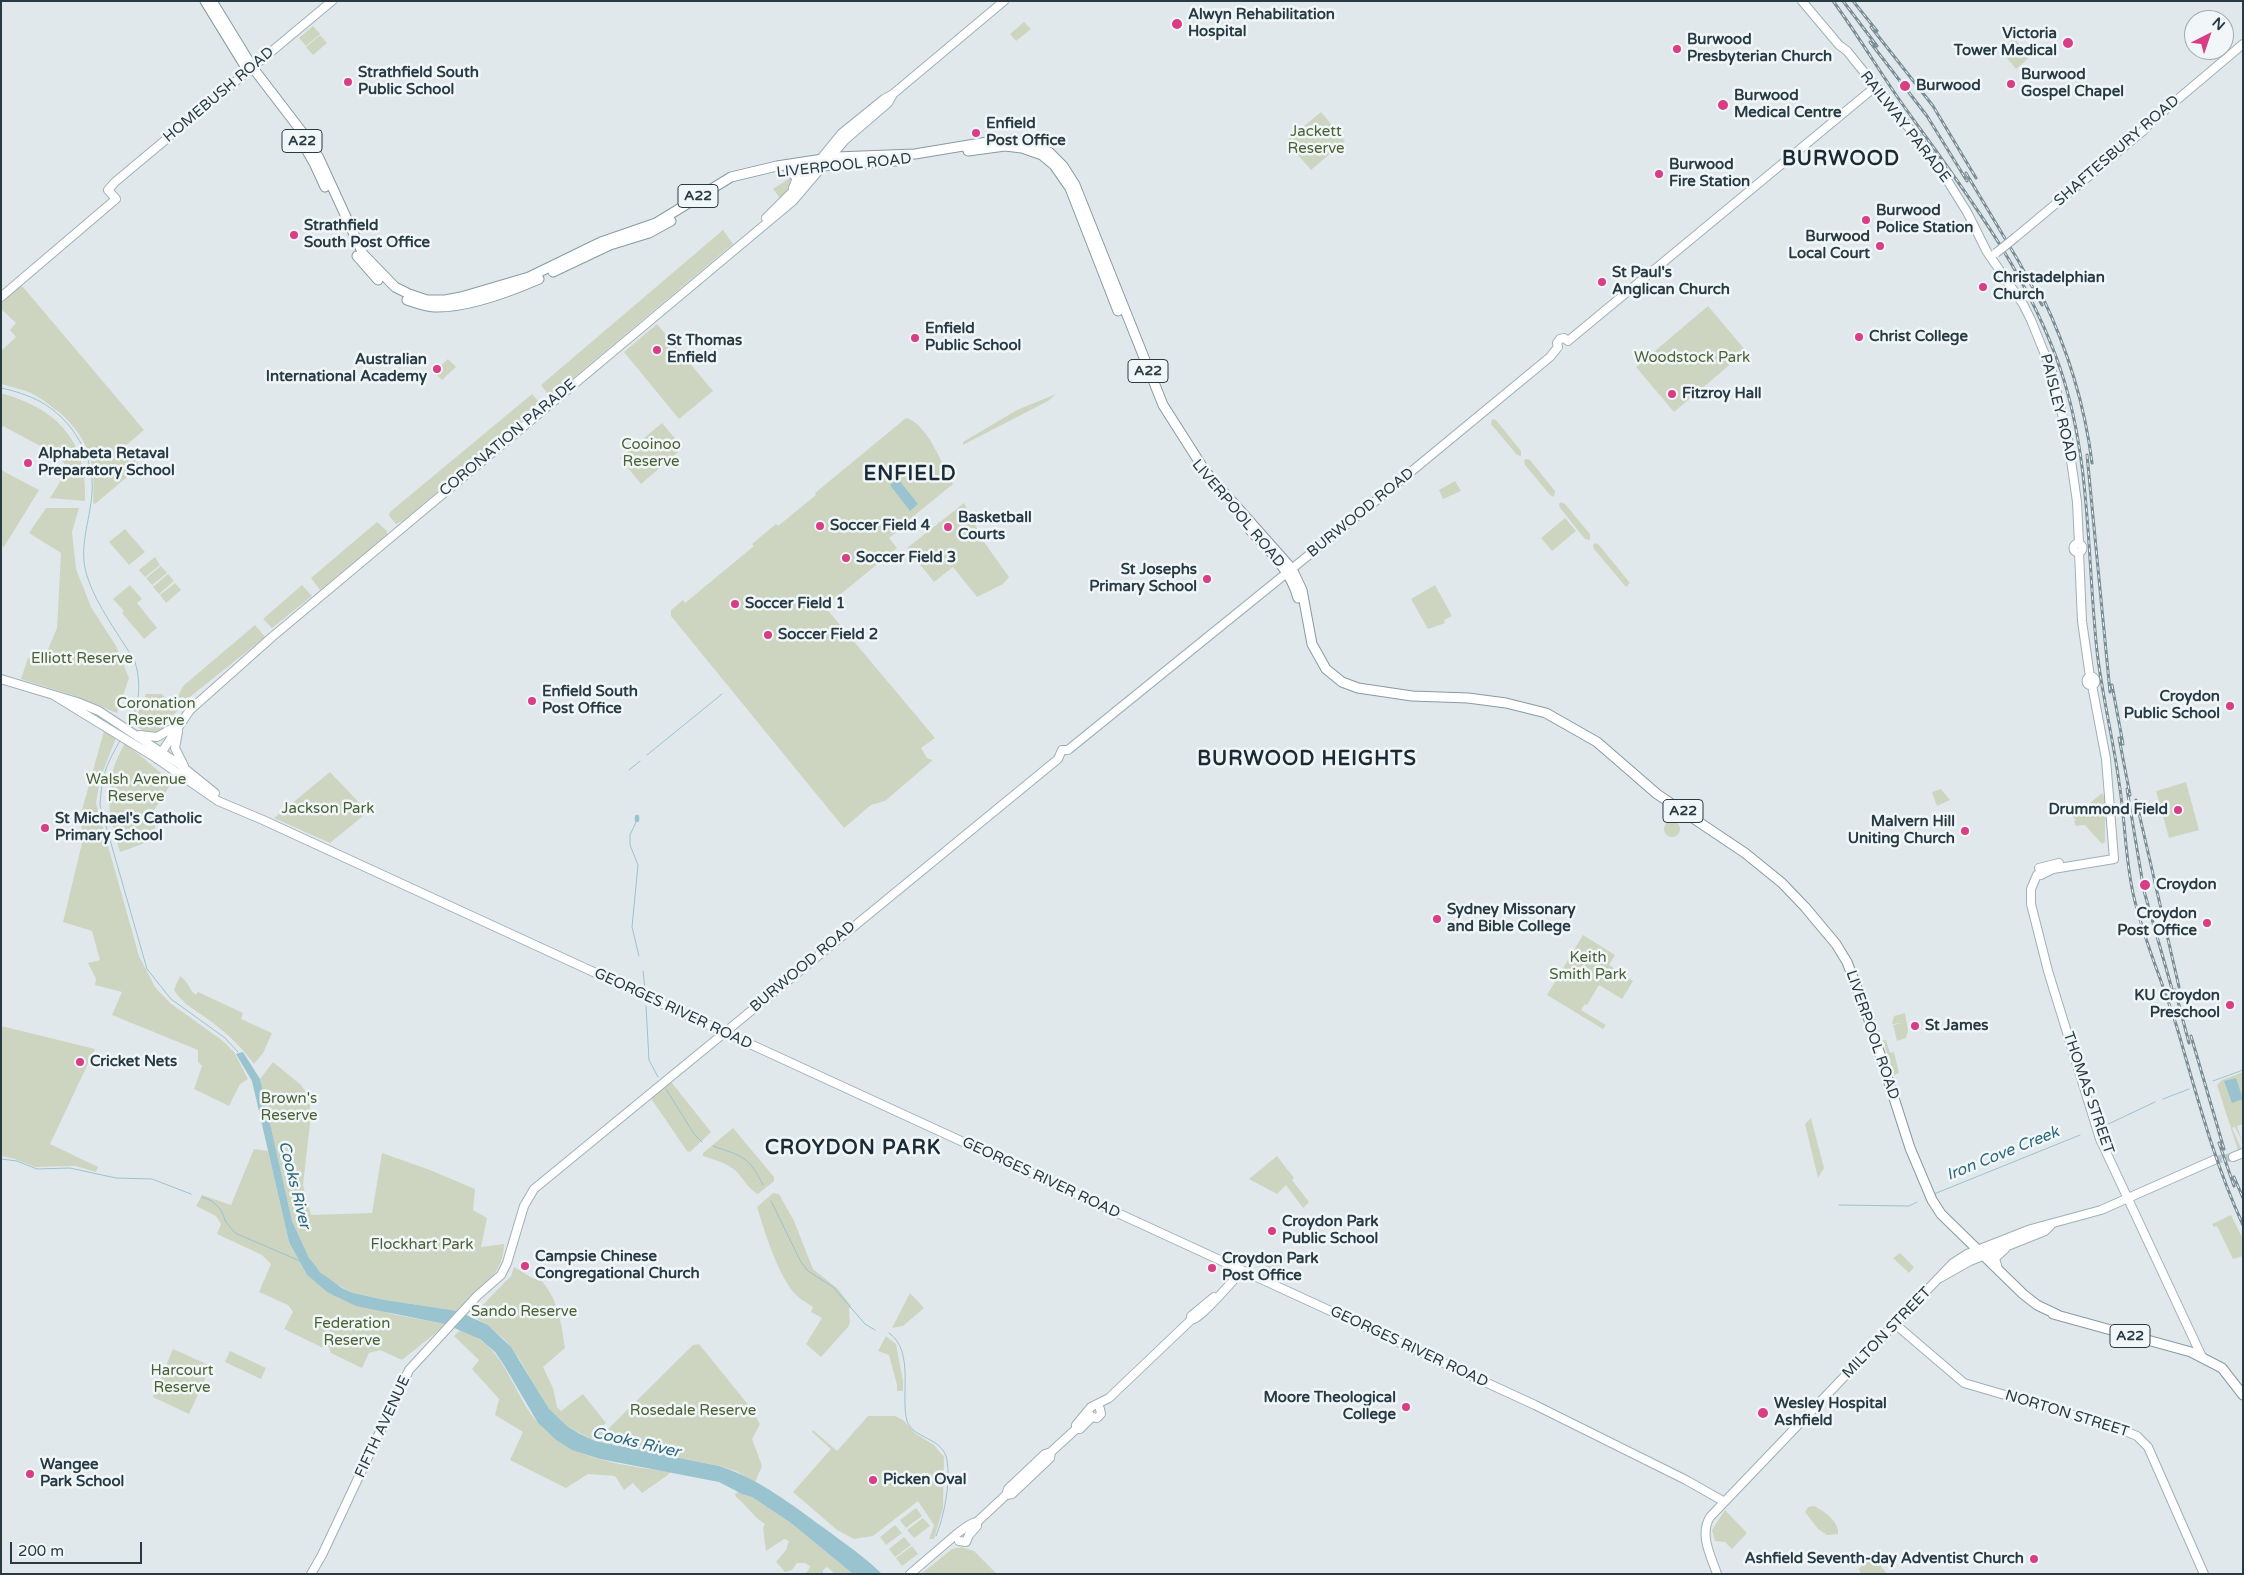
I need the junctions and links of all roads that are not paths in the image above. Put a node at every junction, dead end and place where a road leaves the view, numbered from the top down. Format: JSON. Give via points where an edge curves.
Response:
{"nodes":[{"id":1,"x":205,"y":1,"type":"edge"},
{"id":2,"x":212,"y":1,"type":"edge"},
{"id":3,"x":332,"y":1,"type":"edge"},
{"id":4,"x":1004,"y":1,"type":"edge"},
{"id":5,"x":1802,"y":1,"type":"edge"},
{"id":6,"x":1809,"y":1,"type":"edge"},
{"id":7,"x":2243,"y":44,"type":"edge"},
{"id":8,"x":1846,"y":51,"type":"junction"},
{"id":9,"x":250,"y":69,"type":"junction"},
{"id":10,"x":1875,"y":87,"type":"junction"},
{"id":11,"x":894,"y":94,"type":"junction"},
{"id":12,"x":845,"y":140,"type":"junction"},
{"id":13,"x":851,"y":157,"type":"junction"},
{"id":14,"x":822,"y":162,"type":"junction"},
{"id":15,"x":788,"y":170,"type":"junction"},
{"id":16,"x":790,"y":194,"type":"junction"},
{"id":17,"x":745,"y":240,"type":"junction"},
{"id":18,"x":1993,"y":255,"type":"junction"},
{"id":19,"x":1,"y":297,"type":"edge"},
{"id":20,"x":1289,"y":571,"type":"junction"},
{"id":21,"x":272,"y":637,"type":"junction"},
{"id":22,"x":1,"y":679,"type":"edge"},
{"id":23,"x":55,"y":696,"type":"junction"},
{"id":24,"x":179,"y":725,"type":"junction"},
{"id":25,"x":171,"y":729,"type":"junction"},
{"id":26,"x":134,"y":733,"type":"junction"},
{"id":27,"x":156,"y":753,"type":"junction"},
{"id":28,"x":189,"y":772,"type":"junction"},
{"id":29,"x":246,"y":813,"type":"junction"},
{"id":30,"x":2039,"y":872,"type":"joint"},
{"id":31,"x":724,"y":1033,"type":"junction"},
{"id":32,"x":2243,"y":1153,"type":"edge"},
{"id":33,"x":2232,"y":1157,"type":"tunnel mouth"},
{"id":34,"x":2214,"y":1160,"type":"tunnel mouth"},
{"id":35,"x":2128,"y":1199,"type":"junction"},
{"id":36,"x":2053,"y":1224,"type":"junction"},
{"id":37,"x":2010,"y":1244,"type":"junction"},
{"id":38,"x":1979,"y":1253,"type":"junction"},
{"id":39,"x":1998,"y":1269,"type":"junction"},
{"id":40,"x":1242,"y":1271,"type":"junction"},
{"id":41,"x":464,"y":1312,"type":"joint"},
{"id":42,"x":2058,"y":1315,"type":"junction"},
{"id":43,"x":1895,"y":1324,"type":"junction"},
{"id":44,"x":2202,"y":1357,"type":"junction"},
{"id":45,"x":2243,"y":1395,"type":"edge"},
{"id":46,"x":1723,"y":1501,"type":"junction"},
{"id":47,"x":322,"y":1555,"type":"junction"},
{"id":48,"x":911,"y":1573,"type":"edge"},
{"id":49,"x":311,"y":1574,"type":"edge"},
{"id":50,"x":316,"y":1574,"type":"edge"},
{"id":51,"x":1717,"y":1574,"type":"edge"},
{"id":52,"x":2204,"y":1574,"type":"edge"}],
"edges":[{"from":1,"to":9,"type":"highway","name":"LIVERPOOL ROAD","number":"A22"},
{"from":2,"to":9,"type":"highway","name":"LIVERPOOL ROAD","number":"A22"},
{"from":3,"to":9,"type":"main road","name":"HOMEBUSH ROAD"},
{"from":4,"to":11,"type":"main road"},
{"from":5,"to":8,"type":"main road","name":"RAILWAY PARADE"},
{"from":6,"to":8,"type":"main road","name":"RAILWAY PARADE","via":[[1843,42]]},
{"from":7,"to":18,"type":"main road","name":"SHAFTESBURY ROAD","bridge":true},
{"from":8,"to":10,"type":"main road","name":"RAILWAY PARADE"},
{"from":9,"to":14,"type":"highway","name":"LIVERPOOL ROAD","number":"A22","via":[[319,158],[364,254],[395,286],[427,300],[461,297],[528,277],[601,242],[656,223],[731,177],[753,170]]},
{"from":9,"to":15,"type":"highway","name":"LIVERPOOL ROAD","number":"A22","via":[[302,141],[358,258],[394,293],[429,307],[464,304],[522,286],[583,257],[657,229],[731,183]]},
{"from":9,"to":19,"type":"main road","name":"HOMEBUSH ROAD","via":[[108,190],[116,199]]},
{"from":10,"to":18,"type":"main road","name":"RAILWAY PARADE","via":[[1939,167]]},
{"from":10,"to":20,"type":"main road","name":"BURWOOD ROAD","via":[[1568,341],[1560,339],[1558,347],[1481,415]]},
{"from":11,"to":12,"type":"main road"},
{"from":11,"to":14,"type":"main road","via":[[842,133]]},
{"from":12,"to":13,"type":"main road","via":[[845,151]]},
{"from":12,"to":14,"type":"main road"},
{"from":13,"to":14,"type":"highway","name":"LIVERPOOL ROAD","number":"A22"},
{"from":13,"to":20,"type":"highway","name":"LIVERPOOL ROAD","number":"A22","via":[[915,154],[1006,140],[1036,145],[1056,159],[1075,186],[1167,412],[1205,471]]},
{"from":14,"to":15,"type":"highway","name":"LIVERPOOL ROAD","number":"A22"},
{"from":14,"to":16,"type":"main road","name":"CORONATION PARADE"},
{"from":14,"to":17,"type":"main road","name":"CORONATION PARADE","via":[[793,201]]},
{"from":14,"to":20,"type":"highway","name":"LIVERPOOL ROAD","number":"A22","via":[[904,161],[1005,146],[1030,150],[1050,162],[1070,188],[1135,354],[1165,420],[1201,474]]},
{"from":15,"to":16,"type":"main road","via":[[797,178]]},
{"from":16,"to":17,"type":"main road","name":"CORONATION PARADE"},
{"from":17,"to":21,"type":"main road","name":"CORONATION PARADE"},
{"from":18,"to":30,"type":"main road","name":"PAISLEY ROAD","via":[[2023,304],[2052,372],[2068,439],[2079,543],[2083,547],[2079,552],[2082,621],[2090,677],[2095,680],[2092,685],[2110,796],[2112,857]]},
{"from":20,"to":31,"type":"main road","name":"BURWOOD ROAD"},
{"from":20,"to":38,"type":"highway","name":"LIVERPOOL ROAD","number":"A22","via":[[1302,590],[1316,654],[1326,669],[1342,682],[1388,693],[1468,698],[1541,711],[1597,742],[1657,794],[1773,875],[1805,907],[1847,962],[1911,1153],[1936,1206]]},
{"from":21,"to":24,"type":"main road","name":"CORONATION PARADE","via":[[202,698]]},
{"from":21,"to":25,"type":"main road","name":"CORONATION PARADE","via":[[189,704]]},
{"from":22,"to":23,"type":"main road"},
{"from":23,"to":26,"type":"main road","via":[[86,706]]},
{"from":23,"to":27,"type":"main road","via":[[128,741]]},
{"from":24,"to":27,"type":"main road","name":"CORONATION PARADE"},
{"from":24,"to":28,"type":"main road","via":[[176,748]]},
{"from":25,"to":26,"type":"main road","via":[[157,737]]},
{"from":25,"to":27,"type":"main road","name":"CORONATION PARADE"},
{"from":26,"to":27,"type":"main road"},
{"from":27,"to":28,"type":"main road","name":"GEORGES RIVER ROAD"},
{"from":27,"to":29,"type":"main road","name":"GEORGES RIVER ROAD","via":[[218,801]]},
{"from":28,"to":29,"type":"main road","name":"GEORGES RIVER ROAD"},
{"from":29,"to":31,"type":"main road","name":"GEORGES RIVER ROAD"},
{"from":30,"to":35,"type":"main road","name":"THOMAS STREET","via":[[2030,892],[2031,904],[2048,971],[2100,1139]]},
{"from":31,"to":40,"type":"main road","name":"GEORGES RIVER ROAD"},
{"from":31,"to":41,"type":"main road","name":"BURWOOD ROAD","via":[[534,1189],[524,1206],[502,1276]]},
{"from":32,"to":33,"type":"main road"},
{"from":34,"to":35,"type":"main road"},
{"from":35,"to":36,"type":"main road"},
{"from":35,"to":44,"type":"main road","name":"THOMAS STREET"},
{"from":36,"to":37,"type":"main road","via":[[2045,1231]]},
{"from":36,"to":38,"type":"main road","via":[[2031,1228]]},
{"from":37,"to":38,"type":"main road"},
{"from":37,"to":39,"type":"main road","via":[[1996,1256]]},
{"from":38,"to":39,"type":"highway","name":"LIVERPOOL ROAD","number":"A22"},
{"from":38,"to":42,"type":"highway","name":"LIVERPOOL ROAD","number":"A22","via":[[2029,1304],[2048,1314]]},
{"from":38,"to":43,"type":"main road","name":"MILTON STREET","via":[[1940,1278]]},
{"from":39,"to":42,"type":"highway","name":"LIVERPOOL ROAD","number":"A22","via":[[2030,1300]]},
{"from":40,"to":46,"type":"main road","name":"GEORGES RIVER ROAD","via":[[1542,1408]]},
{"from":40,"to":48,"type":"main road","via":[[1209,1308],[1196,1320],[1191,1320],[1109,1398],[1104,1399],[1098,1408],[1099,1417],[1091,1415],[1012,1494],[1006,1495],[977,1522],[973,1522],[962,1536]]},
{"from":41,"to":47,"type":"main road","name":"FIFTH AVENUE","via":[[409,1370]]},
{"from":42,"to":44,"type":"highway","name":"LIVERPOOL ROAD","number":"A22"},
{"from":43,"to":46,"type":"main road","name":"MILTON STREET"},
{"from":43,"to":52,"type":"main road","name":"NORTON STREET","via":[[1964,1383],[2131,1432],[2143,1440],[2156,1462]]},
{"from":44,"to":45,"type":"highway","name":"LIVERPOOL ROAD","number":"A22","via":[[2222,1368]]},
{"from":46,"to":51,"type":"main road","name":"MILTON STREET","via":[[1704,1528]]},
{"from":47,"to":49,"type":"main road","name":"FIFTH AVENUE"},
{"from":47,"to":50,"type":"main road","name":"FIFTH AVENUE"}]}
